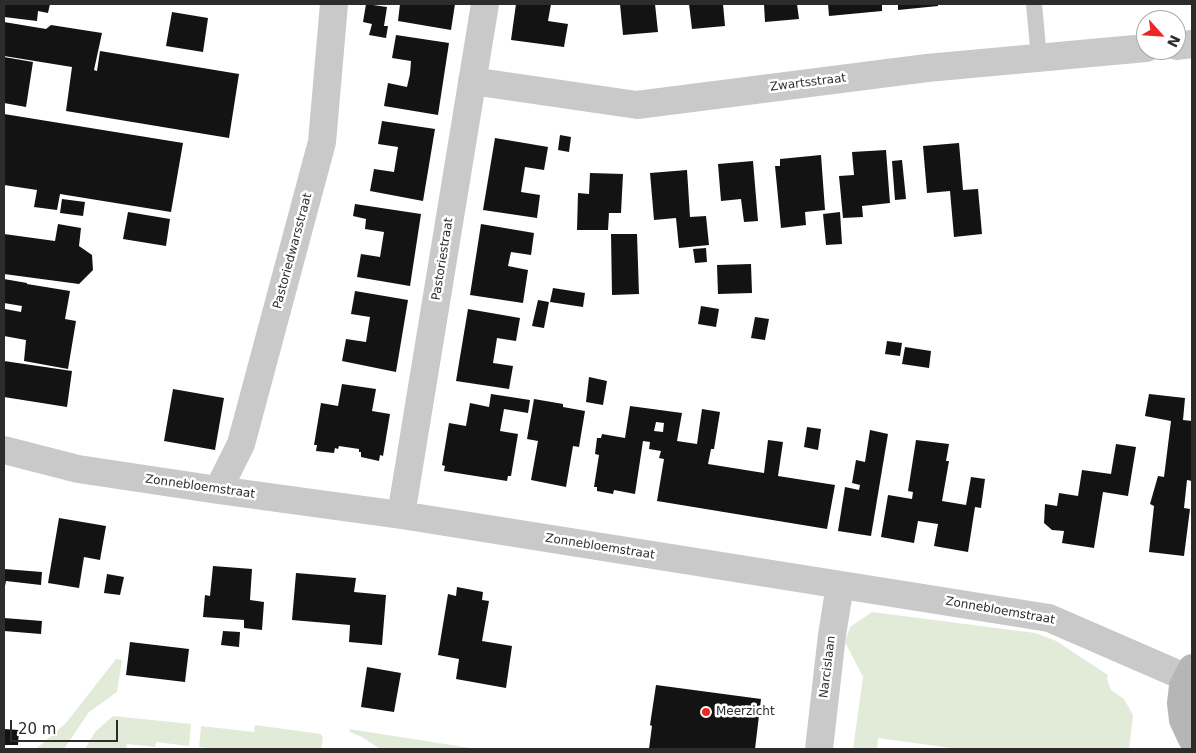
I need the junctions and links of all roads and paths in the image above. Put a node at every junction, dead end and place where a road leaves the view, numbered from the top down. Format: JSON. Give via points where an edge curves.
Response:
{"nodes":[{"id":1,"x":334,"y":4,"type":"edge"},
{"id":2,"x":485,"y":4,"type":"edge"},
{"id":3,"x":1034,"y":4,"type":"edge"},
{"id":4,"x":1136,"y":49,"type":"edge"},
{"id":5,"x":1039,"y":58,"type":"junction"},
{"id":6,"x":472,"y":82,"type":"junction"},
{"id":7,"x":4,"y":450,"type":"edge"},
{"id":8,"x":218,"y":490,"type":"junction"},
{"id":9,"x":401,"y":515,"type":"junction"},
{"id":10,"x":840,"y":585,"type":"junction"},
{"id":11,"x":1189,"y":673,"type":"edge"},
{"id":12,"x":1192,"y":739,"type":"edge"},
{"id":13,"x":819,"y":749,"type":"edge"}],
"edges":[{"from":1,"to":8,"type":"street","name":"Pastoriedwarsstraat","via":[[322,142],[241,444]]},
{"from":2,"to":6,"type":"street","name":"Pastoriestraat"},
{"from":3,"to":5,"type":"lane"},
{"from":4,"to":5,"type":"street","name":"Zwartsstraat"},
{"from":5,"to":6,"type":"street","name":"Zwartsstraat","via":[[927,68],[637,105]]},
{"from":6,"to":9,"type":"street","name":"Pastoriestraat"},
{"from":7,"to":8,"type":"street","name":"Zonnebloemstraat","via":[[78,469]]},
{"from":8,"to":9,"type":"street","name":"Zonnebloemstraat"},
{"from":9,"to":10,"type":"street","name":"Zonnebloemstraat"},
{"from":10,"to":11,"type":"street","name":"Zonnebloemstraat","via":[[1050,618]]},
{"from":10,"to":13,"type":"street","name":"Narcislaan"},
{"from":11,"to":12,"type":"street","via":[[1181,695],[1186,729]]}]}
